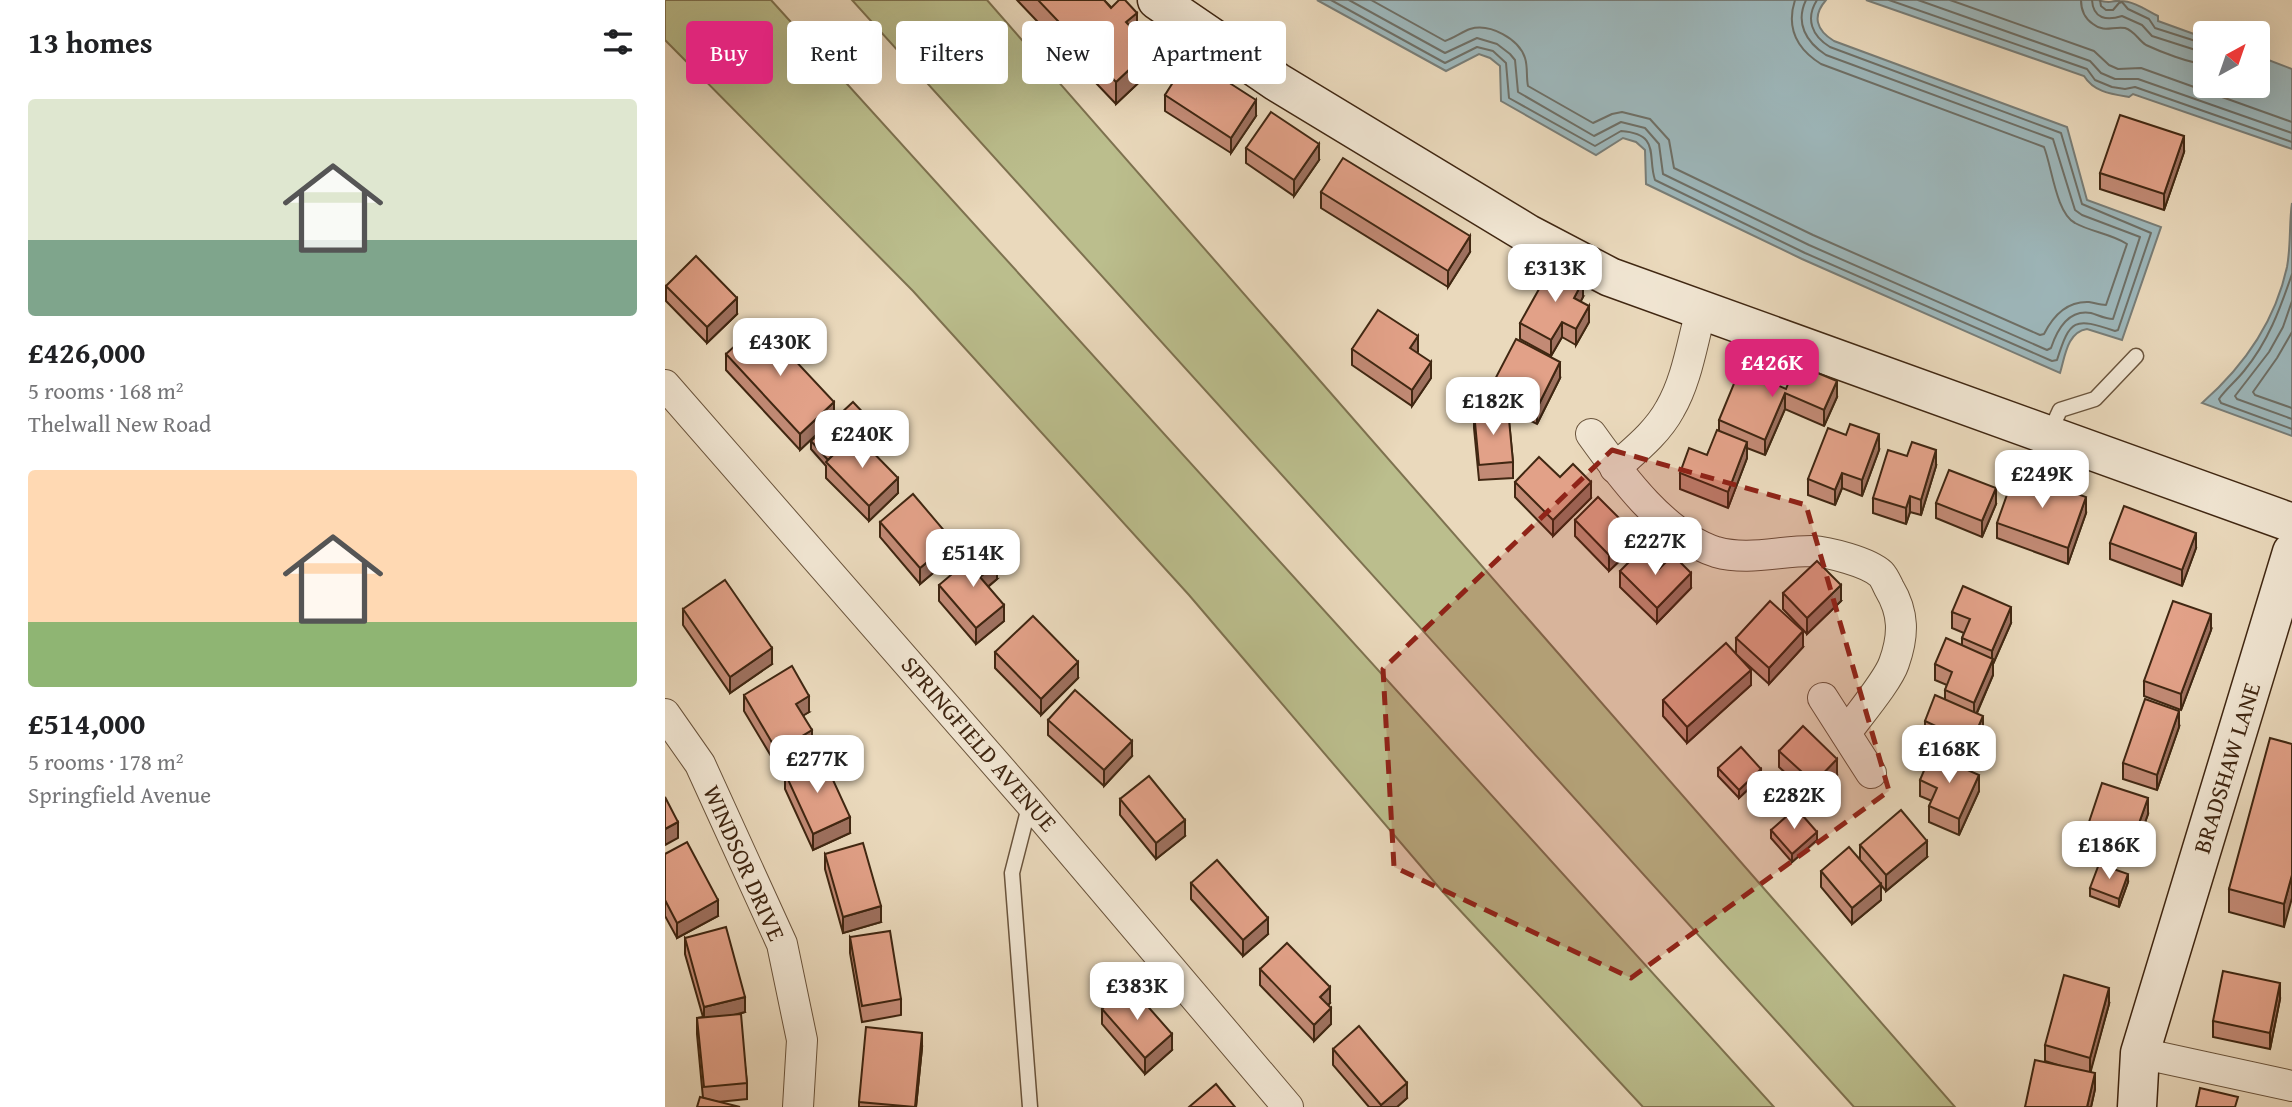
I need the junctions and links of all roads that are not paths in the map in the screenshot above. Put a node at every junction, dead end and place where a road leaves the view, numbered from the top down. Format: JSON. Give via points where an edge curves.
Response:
{"nodes":[{"id":1,"x":1157,"y":0,"type":"edge"},
{"id":2,"x":1701,"y":311,"type":"junction"},
{"id":3,"x":2136,"y":356,"type":"dead end"},
{"id":4,"x":665,"y":385,"type":"edge"},
{"id":5,"x":1591,"y":434,"type":"dead end"},
{"id":6,"x":2048,"y":436,"type":"junction"},
{"id":7,"x":1615,"y":468,"type":"junction"},
{"id":8,"x":2292,"y":523,"type":"edge"},
{"id":9,"x":2292,"y":552,"type":"edge"},
{"id":10,"x":1823,"y":698,"type":"dead end"},
{"id":11,"x":665,"y":714,"type":"edge"},
{"id":12,"x":1846,"y":733,"type":"junction"},
{"id":13,"x":1871,"y":774,"type":"dead end"},
{"id":14,"x":1030,"y":803,"type":"junction"},
{"id":15,"x":2140,"y":1053,"type":"junction"},
{"id":16,"x":2292,"y":1086,"type":"edge"},
{"id":17,"x":798,"y":1107,"type":"edge"},
{"id":18,"x":1030,"y":1107,"type":"edge"},
{"id":19,"x":1288,"y":1107,"type":"edge"},
{"id":20,"x":2137,"y":1107,"type":"edge"}],
"edges":[{"from":1,"to":2,"type":"main road","via":[[1277,82],[1528,234],[1610,277]]},
{"from":2,"to":6,"type":"main road"},
{"from":2,"to":7,"type":"street","via":[[1671,408]]},
{"from":3,"to":6,"type":"lane","via":[[2095,399],[2060,410]]},
{"from":4,"to":14,"type":"street","name":"SPRINGFIELD AVENUE"},
{"from":5,"to":7,"type":"street"},
{"from":6,"to":8,"type":"main road"},
{"from":7,"to":12,"type":"street","via":[[1683,537],[1716,552],[1743,556],[1812,551],[1851,558],[1881,574],[1899,605],[1901,635],[1893,666]]},
{"from":9,"to":15,"type":"main road","name":"BRADSHAW LANE"},
{"from":10,"to":12,"type":"street"},
{"from":11,"to":17,"type":"street","name":"WINDSOR DRIVE","via":[[699,764],[782,944],[802,1040]]},
{"from":12,"to":13,"type":"street"},
{"from":14,"to":18,"type":"lane","via":[[1012,873]]},
{"from":14,"to":19,"type":"street","name":"SPRINGFIELD AVENUE"},
{"from":15,"to":16,"type":"street"},
{"from":15,"to":20,"type":"main road","name":"BRADSHAW LANE"}]}
